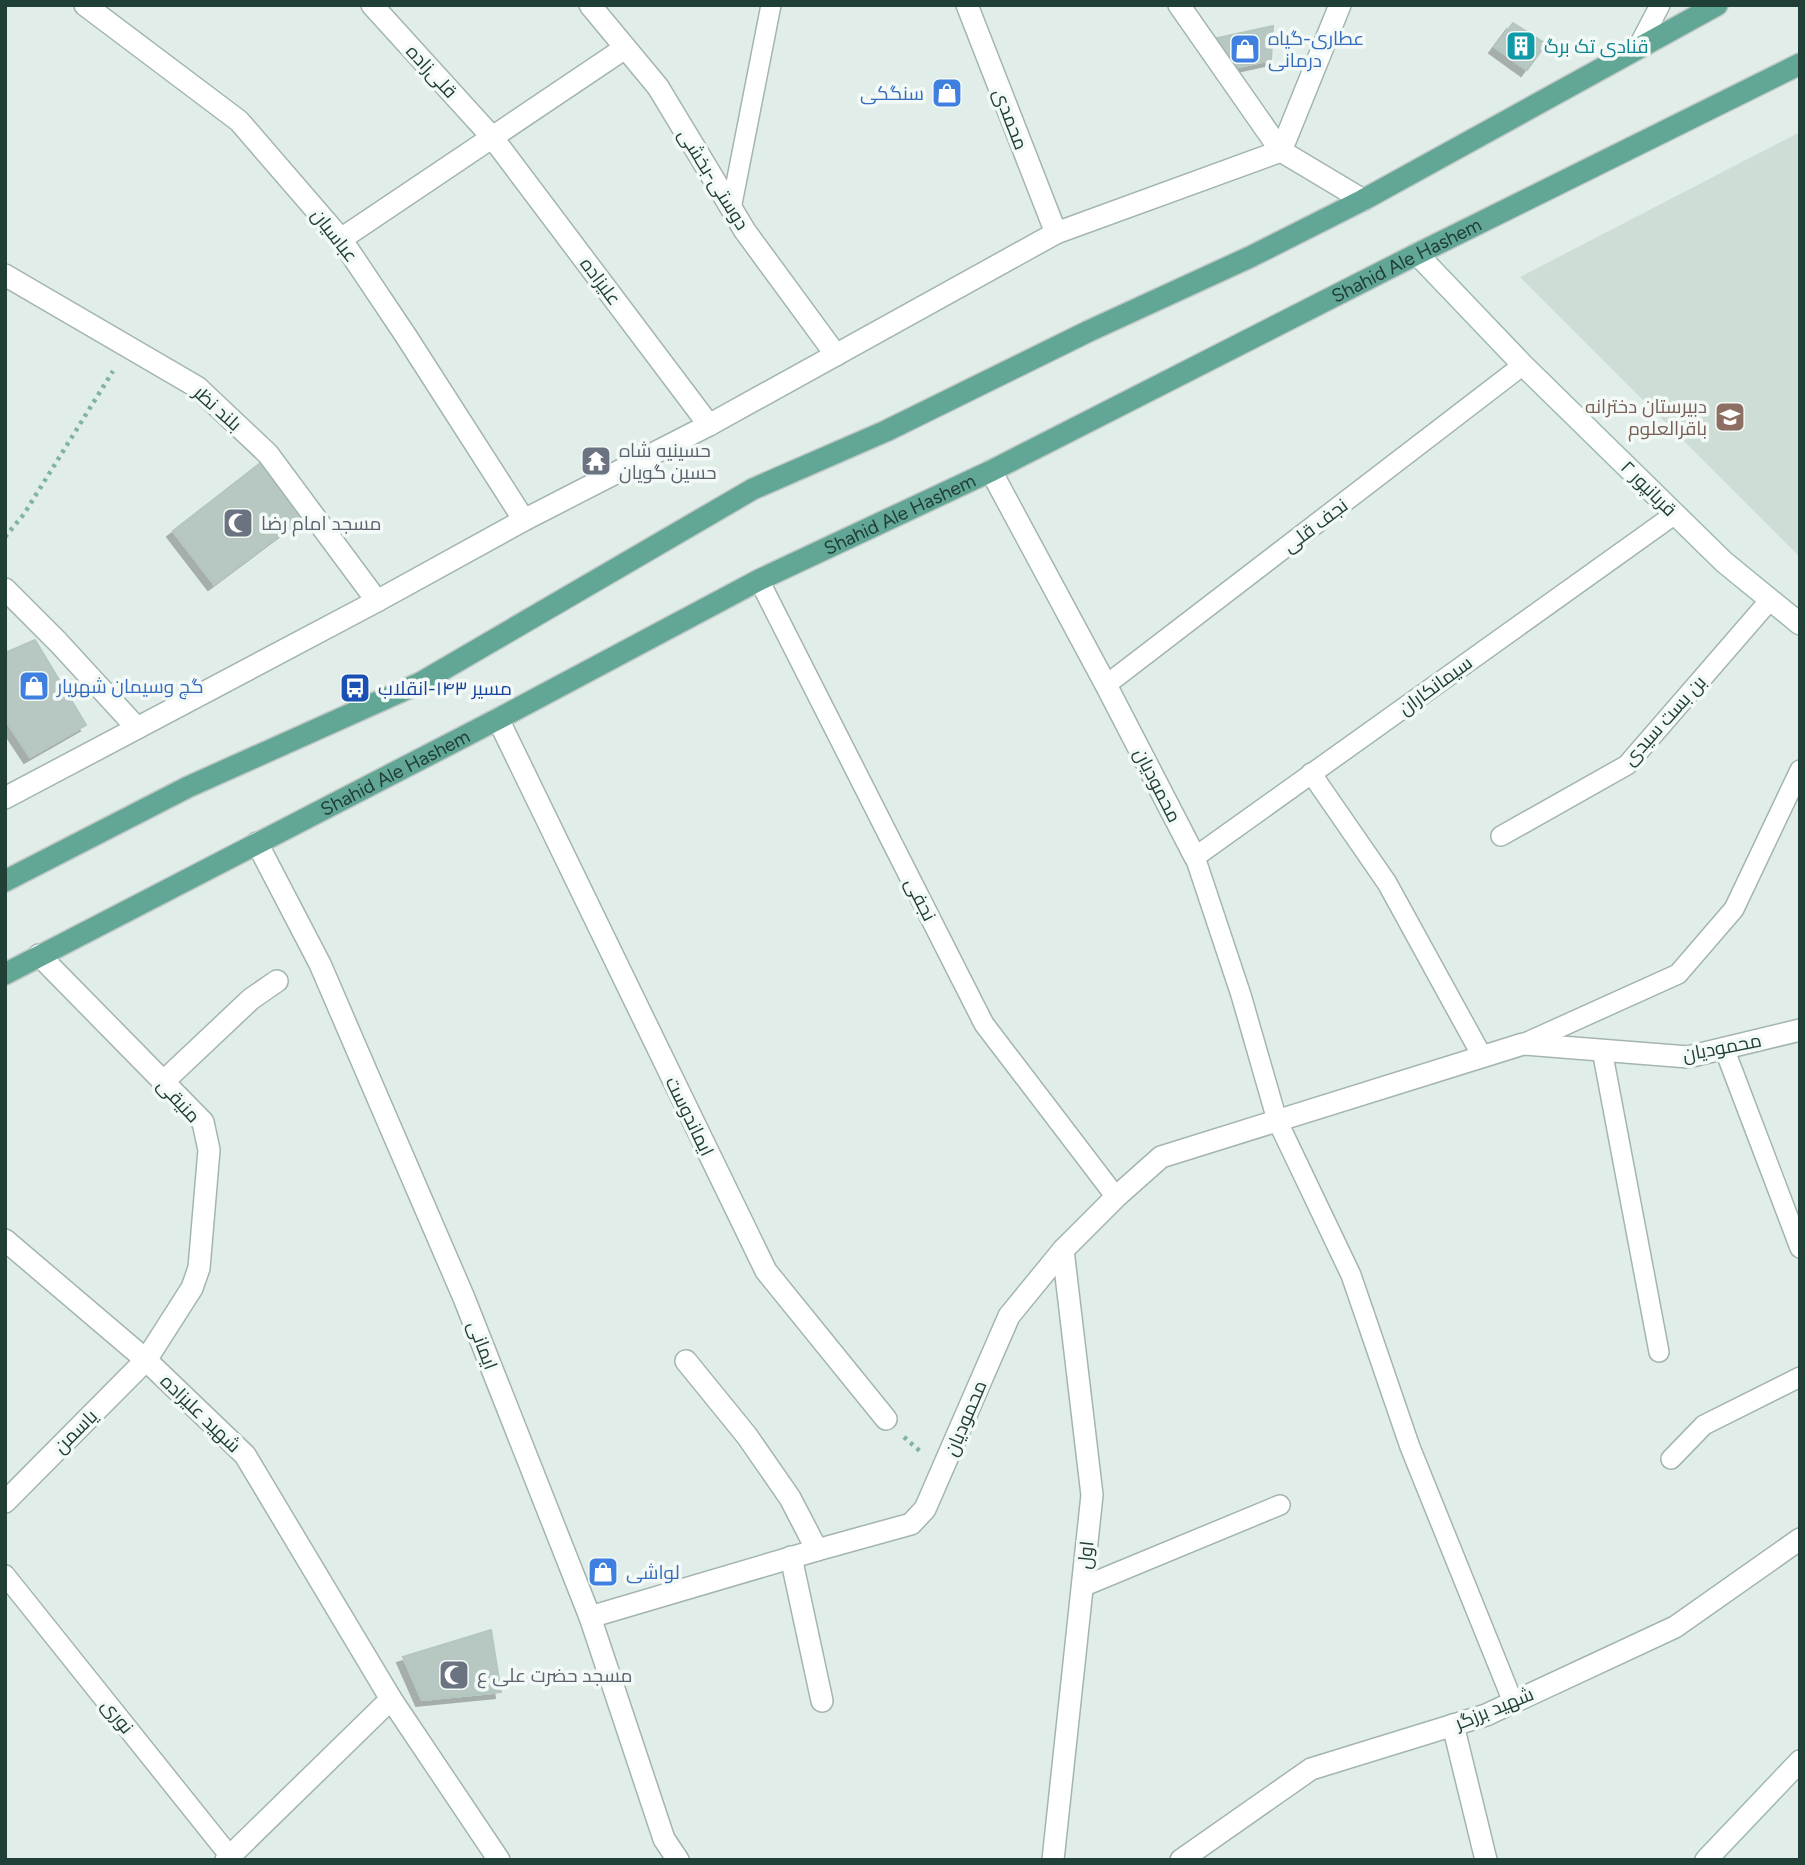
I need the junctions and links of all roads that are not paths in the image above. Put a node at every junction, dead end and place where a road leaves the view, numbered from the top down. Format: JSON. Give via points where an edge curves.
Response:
{"nodes":[{"id":1,"x":85,"y":5,"type":"edge"},
{"id":2,"x":372,"y":5,"type":"edge"},
{"id":3,"x":590,"y":5,"type":"edge"},
{"id":4,"x":771,"y":5,"type":"edge"},
{"id":5,"x":967,"y":5,"type":"edge"},
{"id":6,"x":1179,"y":5,"type":"edge"},
{"id":7,"x":1340,"y":5,"type":"edge"},
{"id":8,"x":1660,"y":5,"type":"edge"},
{"id":9,"x":1717,"y":5,"type":"edge"},
{"id":10,"x":625,"y":48,"type":"junction"},
{"id":11,"x":1637,"y":49,"type":"junction"},
{"id":12,"x":1800,"y":64,"type":"edge"},
{"id":13,"x":492,"y":137,"type":"junction"},
{"id":14,"x":1281,"y":151,"type":"junction"},
{"id":15,"x":1363,"y":200,"type":"junction"},
{"id":16,"x":731,"y":209,"type":"junction"},
{"id":17,"x":1056,"y":233,"type":"junction"},
{"id":18,"x":341,"y":239,"type":"junction"},
{"id":19,"x":1417,"y":254,"type":"junction"},
{"id":20,"x":5,"y":275,"type":"edge"},
{"id":21,"x":836,"y":355,"type":"junction"},
{"id":22,"x":1524,"y":365,"type":"junction"},
{"id":23,"x":709,"y":425,"type":"junction"},
{"id":24,"x":991,"y":471,"type":"junction"},
{"id":25,"x":1675,"y":514,"type":"junction"},
{"id":26,"x":524,"y":520,"type":"junction"},
{"id":27,"x":759,"y":580,"type":"junction"},
{"id":28,"x":5,"y":589,"type":"edge"},
{"id":29,"x":1770,"y":600,"type":"junction"},
{"id":30,"x":377,"y":601,"type":"junction"},
{"id":31,"x":1800,"y":624,"type":"edge"},
{"id":32,"x":1107,"y":685,"type":"junction"},
{"id":33,"x":498,"y":719,"type":"junction"},
{"id":34,"x":137,"y":728,"type":"junction"},
{"id":35,"x":1800,"y":770,"type":"edge"},
{"id":36,"x":1311,"y":773,"type":"junction"},
{"id":37,"x":5,"y":798,"type":"edge"},
{"id":38,"x":1501,"y":836,"type":"dead end"},
{"id":39,"x":257,"y":843,"type":"junction"},
{"id":40,"x":1195,"y":857,"type":"junction"},
{"id":41,"x":5,"y":881,"type":"edge"},
{"id":42,"x":39,"y":955,"type":"junction"},
{"id":43,"x":5,"y":974,"type":"edge"},
{"id":44,"x":277,"y":981,"type":"dead end"},
{"id":45,"x":1800,"y":1030,"type":"edge"},
{"id":46,"x":1523,"y":1044,"type":"junction"},
{"id":47,"x":1724,"y":1048,"type":"junction"},
{"id":48,"x":1602,"y":1050,"type":"junction"},
{"id":49,"x":1482,"y":1056,"type":"junction"},
{"id":50,"x":163,"y":1082,"type":"junction"},
{"id":51,"x":1278,"y":1120,"type":"junction"},
{"id":52,"x":1116,"y":1197,"type":"junction"},
{"id":53,"x":5,"y":1240,"type":"edge"},
{"id":54,"x":1800,"y":1248,"type":"edge"},
{"id":55,"x":1063,"y":1250,"type":"junction"},
{"id":56,"x":1659,"y":1352,"type":"dead end"},
{"id":57,"x":146,"y":1360,"type":"junction"},
{"id":58,"x":687,"y":1361,"type":"dead end"},
{"id":59,"x":1800,"y":1377,"type":"edge"},
{"id":60,"x":886,"y":1419,"type":"road end"},
{"id":61,"x":1671,"y":1459,"type":"dead end"},
{"id":62,"x":5,"y":1502,"type":"edge"},
{"id":63,"x":1280,"y":1505,"type":"dead end"},
{"id":64,"x":1800,"y":1539,"type":"edge"},
{"id":65,"x":817,"y":1549,"type":"junction"},
{"id":66,"x":791,"y":1557,"type":"junction"},
{"id":67,"x":5,"y":1575,"type":"edge"},
{"id":68,"x":1082,"y":1587,"type":"junction"},
{"id":69,"x":590,"y":1617,"type":"junction"},
{"id":70,"x":391,"y":1699,"type":"junction"},
{"id":71,"x":822,"y":1702,"type":"dead end"},
{"id":72,"x":1513,"y":1702,"type":"junction"},
{"id":73,"x":1453,"y":1725,"type":"junction"},
{"id":74,"x":1797,"y":1771,"type":"edge"},
{"id":75,"x":230,"y":1859,"type":"edge"},
{"id":76,"x":499,"y":1860,"type":"edge"},
{"id":77,"x":678,"y":1860,"type":"edge"},
{"id":78,"x":1053,"y":1860,"type":"edge"},
{"id":79,"x":1181,"y":1860,"type":"edge"},
{"id":80,"x":1486,"y":1860,"type":"edge"},
{"id":81,"x":1706,"y":1860,"type":"edge"}],
"edges":[{"from":1,"to":18,"type":"street","name":"عباسیان","via":[[239,121]]},
{"from":2,"to":13,"type":"street","name":"قلی‌زاده"},
{"from":3,"to":10,"type":"street","name":"دوستی-بخشی"},
{"from":4,"to":16,"type":"lane"},
{"from":5,"to":17,"type":"street","name":"محمدی"},
{"from":6,"to":14,"type":"street"},
{"from":7,"to":14,"type":"street"},
{"from":8,"to":11,"type":"lane"},
{"from":9,"to":11,"type":"main road"},
{"from":10,"to":13,"type":"street"},
{"from":10,"to":16,"type":"street","name":"دوستی-بخشی","via":[[658,87]]},
{"from":11,"to":15,"type":"main road"},
{"from":12,"to":19,"type":"main road","name":"Shahid Ale Hashem"},
{"from":13,"to":18,"type":"street"},
{"from":13,"to":23,"type":"street","name":"علیزاده"},
{"from":14,"to":15,"type":"street"},
{"from":14,"to":17,"type":"street"},
{"from":15,"to":41,"type":"main road","via":[[886,432],[753,489],[420,683],[188,787]]},
{"from":16,"to":21,"type":"street","name":"دوستی-بخشی"},
{"from":17,"to":21,"type":"street"},
{"from":18,"to":26,"type":"street","name":"عباسیان"},
{"from":19,"to":22,"type":"street","name":"قربانپور ۲"},
{"from":19,"to":24,"type":"main road","name":"Shahid Ale Hashem"},
{"from":20,"to":30,"type":"street","name":"بلند نظر","via":[[197,387],[268,454]]},
{"from":21,"to":23,"type":"street"},
{"from":22,"to":25,"type":"street","name":"قربانپور ۲"},
{"from":22,"to":32,"type":"lane","name":"نجف قلی"},
{"from":23,"to":26,"type":"street"},
{"from":24,"to":27,"type":"main road","name":"Shahid Ale Hashem"},
{"from":24,"to":32,"type":"street","name":"محمودیان"},
{"from":25,"to":29,"type":"street","name":"قربانپور ۲"},
{"from":25,"to":36,"type":"lane","name":"سیمانکاران"},
{"from":26,"to":30,"type":"street"},
{"from":27,"to":33,"type":"main road","name":"Shahid Ale Hashem"},
{"from":27,"to":52,"type":"lane","name":"نجفی","via":[[985,1024]]},
{"from":28,"to":34,"type":"street"},
{"from":29,"to":31,"type":"street","name":"قربانپور ۲"},
{"from":29,"to":38,"type":"lane","name":"بن بست سیدی","via":[[1627,765]]},
{"from":30,"to":34,"type":"street"},
{"from":32,"to":40,"type":"street","name":"محمودیان"},
{"from":33,"to":39,"type":"main road","name":"Shahid Ale Hashem"},
{"from":33,"to":60,"type":"street","name":"ایماندوست","via":[[766,1271]]},
{"from":34,"to":37,"type":"street"},
{"from":35,"to":46,"type":"lane","via":[[1734,909],[1678,974]]},
{"from":36,"to":40,"type":"lane","name":"سیمانکاران"},
{"from":36,"to":49,"type":"lane","via":[[1387,883]]},
{"from":39,"to":42,"type":"main road","name":"Shahid Ale Hashem"},
{"from":39,"to":69,"type":"street","name":"ایمانی","via":[[343,1015],[464,1298]]},
{"from":40,"to":51,"type":"lane","name":"محمودیان"},
{"from":42,"to":43,"type":"main road","name":"Shahid Ale Hashem"},
{"from":42,"to":50,"type":"street","name":"منیقی"},
{"from":44,"to":50,"type":"street","via":[[251,999]]},
{"from":45,"to":47,"type":"street","name":"محمودیان"},
{"from":46,"to":48,"type":"street","name":"محمودیان"},
{"from":46,"to":49,"type":"street","name":"محمودیان"},
{"from":47,"to":48,"type":"street","name":"محمودیان","via":[[1688,1057]]},
{"from":47,"to":54,"type":"lane"},
{"from":48,"to":56,"type":"lane"},
{"from":49,"to":51,"type":"street","name":"محمودیان"},
{"from":50,"to":57,"type":"street","name":"منیقی","via":[[203,1122],[209,1150],[199,1268],[192,1288]]},
{"from":51,"to":52,"type":"street","name":"محمودیان","via":[[1161,1157]]},
{"from":51,"to":72,"type":"lane","name":"محمودیان","via":[[1351,1275],[1410,1447]]},
{"from":52,"to":55,"type":"street","name":"محمودیان"},
{"from":53,"to":57,"type":"street","name":"شهید علیزاده"},
{"from":55,"to":65,"type":"street","name":"محمودیان","via":[[1009,1317],[925,1509],[911,1524]]},
{"from":55,"to":68,"type":"street","name":"اول","via":[[1092,1495]]},
{"from":57,"to":62,"type":"street","name":"یاسمن"},
{"from":57,"to":70,"type":"street","name":"شهید علیزاده","via":[[245,1455]]},
{"from":58,"to":65,"type":"street","via":[[762,1457]]},
{"from":59,"to":61,"type":"lane","via":[[1704,1425]]},
{"from":63,"to":68,"type":"lane"},
{"from":64,"to":72,"type":"street","name":"شهید برزگر","via":[[1675,1627]]},
{"from":65,"to":66,"type":"street","name":"محمودیان"},
{"from":66,"to":69,"type":"street","name":"محمودیان"},
{"from":66,"to":71,"type":"street"},
{"from":67,"to":75,"type":"lane","name":"نوری"},
{"from":68,"to":78,"type":"street","name":"اول"},
{"from":69,"to":77,"type":"street","name":"ایمانی","via":[[664,1839]]},
{"from":70,"to":75,"type":"street"},
{"from":70,"to":76,"type":"street","name":"شهید علیزاده"},
{"from":72,"to":73,"type":"street","name":"شهید برزگر"},
{"from":73,"to":79,"type":"street","name":"شهید برزگر","via":[[1311,1769]]},
{"from":73,"to":80,"type":"street"},
{"from":74,"to":81,"type":"street"}]}
